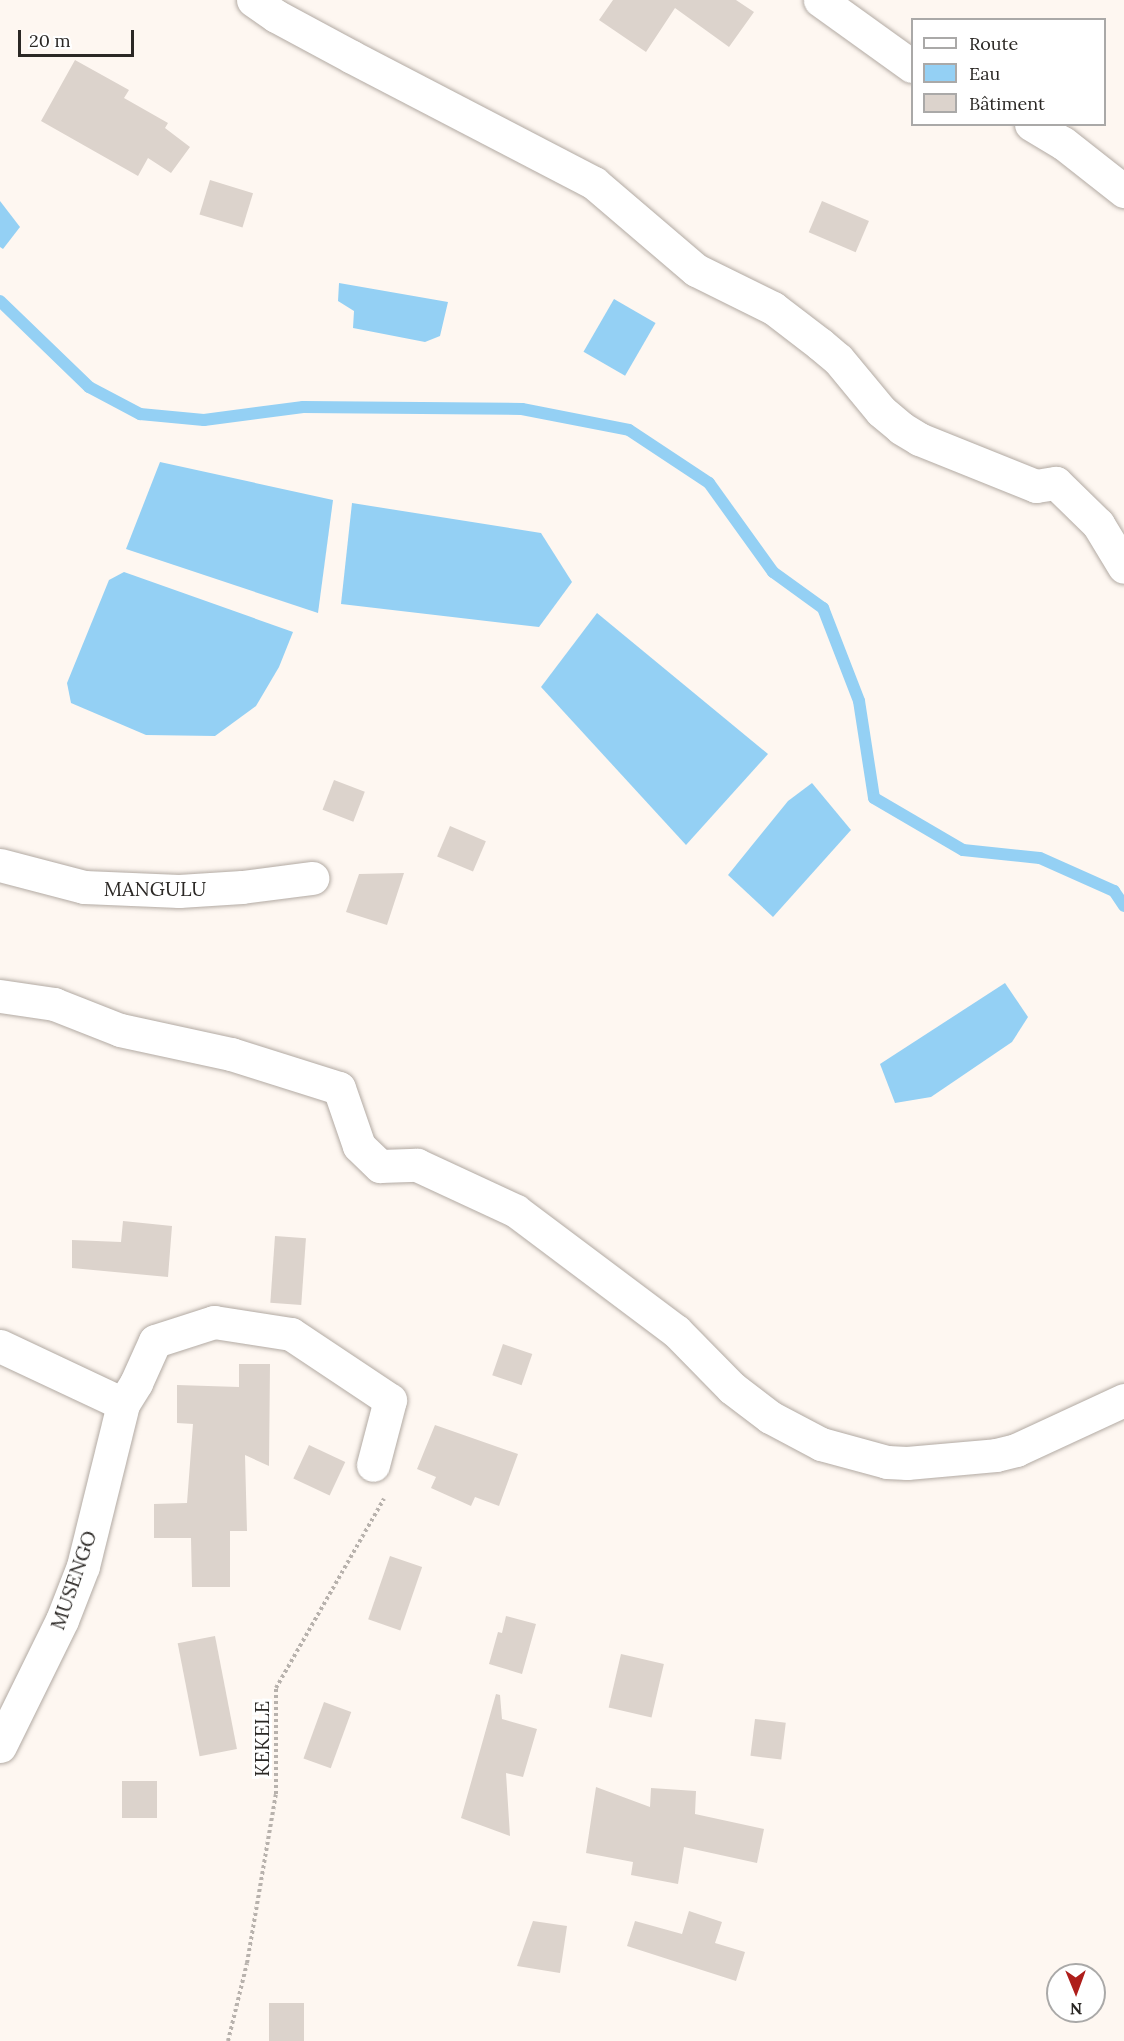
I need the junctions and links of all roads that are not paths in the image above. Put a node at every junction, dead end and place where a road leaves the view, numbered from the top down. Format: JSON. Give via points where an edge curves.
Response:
{"nodes":[{"id":1,"x":253,"y":0,"type":"edge"},
{"id":2,"x":820,"y":0,"type":"edge"},
{"id":3,"x":911,"y":65,"type":"edge"},
{"id":4,"x":1034,"y":126,"type":"edge"},
{"id":5,"x":1124,"y":191,"type":"edge"},
{"id":6,"x":1124,"y":567,"type":"edge"},
{"id":7,"x":0,"y":865,"type":"edge"},
{"id":8,"x":312,"y":878,"type":"dead end"},
{"id":9,"x":0,"y":996,"type":"edge"},
{"id":10,"x":0,"y":1346,"type":"edge"},
{"id":11,"x":1124,"y":1400,"type":"edge"},
{"id":12,"x":123,"y":1404,"type":"junction"},
{"id":13,"x":373,"y":1465,"type":"road end"},
{"id":14,"x":0,"y":1746,"type":"edge"}],
"edges":[{"from":1,"to":6,"type":"street","via":[[352,57],[594,183],[696,270],[773,308],[820,344],[838,359],[881,411],[919,439],[1036,486],[1056,483],[1098,524]]},
{"from":2,"to":3,"type":"street"},
{"from":4,"to":5,"type":"street","via":[[1063,143]]},
{"from":7,"to":8,"type":"street","name":"MANGULU","via":[[84,887],[179,891]]},
{"from":9,"to":11,"type":"street","via":[[54,1004],[120,1030],[231,1054],[339,1088],[359,1146],[380,1166],[417,1165],[516,1211],[676,1331],[732,1388],[770,1418],[821,1444],[887,1462],[996,1455],[1016,1450]]},
{"from":10,"to":12,"type":"street"},
{"from":12,"to":13,"type":"street","via":[[155,1341],[214,1322],[291,1334],[390,1400]]},
{"from":12,"to":14,"type":"street","name":"MUSENGO","via":[[83,1566],[62,1620]]}]}
